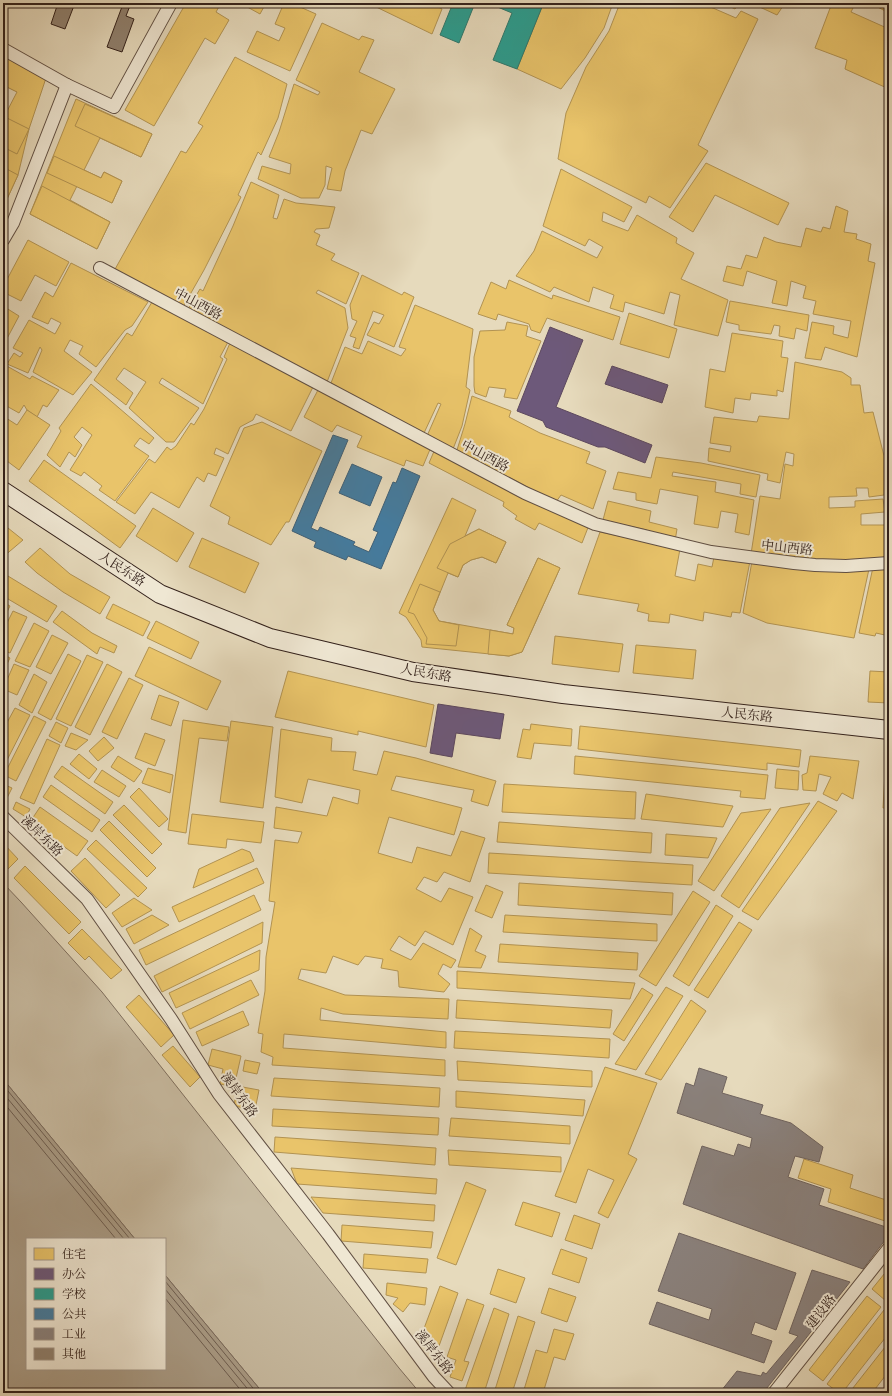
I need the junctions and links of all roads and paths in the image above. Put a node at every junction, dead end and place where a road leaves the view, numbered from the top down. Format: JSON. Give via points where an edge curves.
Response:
{"nodes":[{"id":1,"x":171,"y":3,"type":"edge"},
{"id":2,"x":3,"y":49,"type":"edge"},
{"id":3,"x":67,"y":85,"type":"junction"},
{"id":4,"x":3,"y":240,"type":"edge"},
{"id":5,"x":100,"y":268,"type":"dead end"},
{"id":6,"x":3,"y":491,"type":"edge"},
{"id":7,"x":889,"y":562,"type":"edge"},
{"id":8,"x":889,"y":730,"type":"edge"},
{"id":9,"x":3,"y":817,"type":"edge"},
{"id":10,"x":889,"y":1248,"type":"edge"},
{"id":11,"x":449,"y":1393,"type":"edge"},
{"id":12,"x":774,"y":1393,"type":"edge"}],
"edges":[{"from":1,"to":3,"type":"street","via":[[114,107]]},
{"from":2,"to":3,"type":"street"},
{"from":3,"to":4,"type":"street","via":[[13,223]]},
{"from":5,"to":7,"type":"street","name":"中山西路","via":[[525,493],[595,524],[711,552],[794,563],[846,566]]},
{"from":6,"to":8,"type":"main road","name":"人民东路","via":[[160,594],[270,638],[413,672],[547,692]]},
{"from":9,"to":11,"type":"street","name":"溪岸东路","via":[[87,899],[171,1019],[219,1094],[328,1234],[434,1377]]},
{"from":10,"to":12,"type":"street","name":"建设路"}]}
